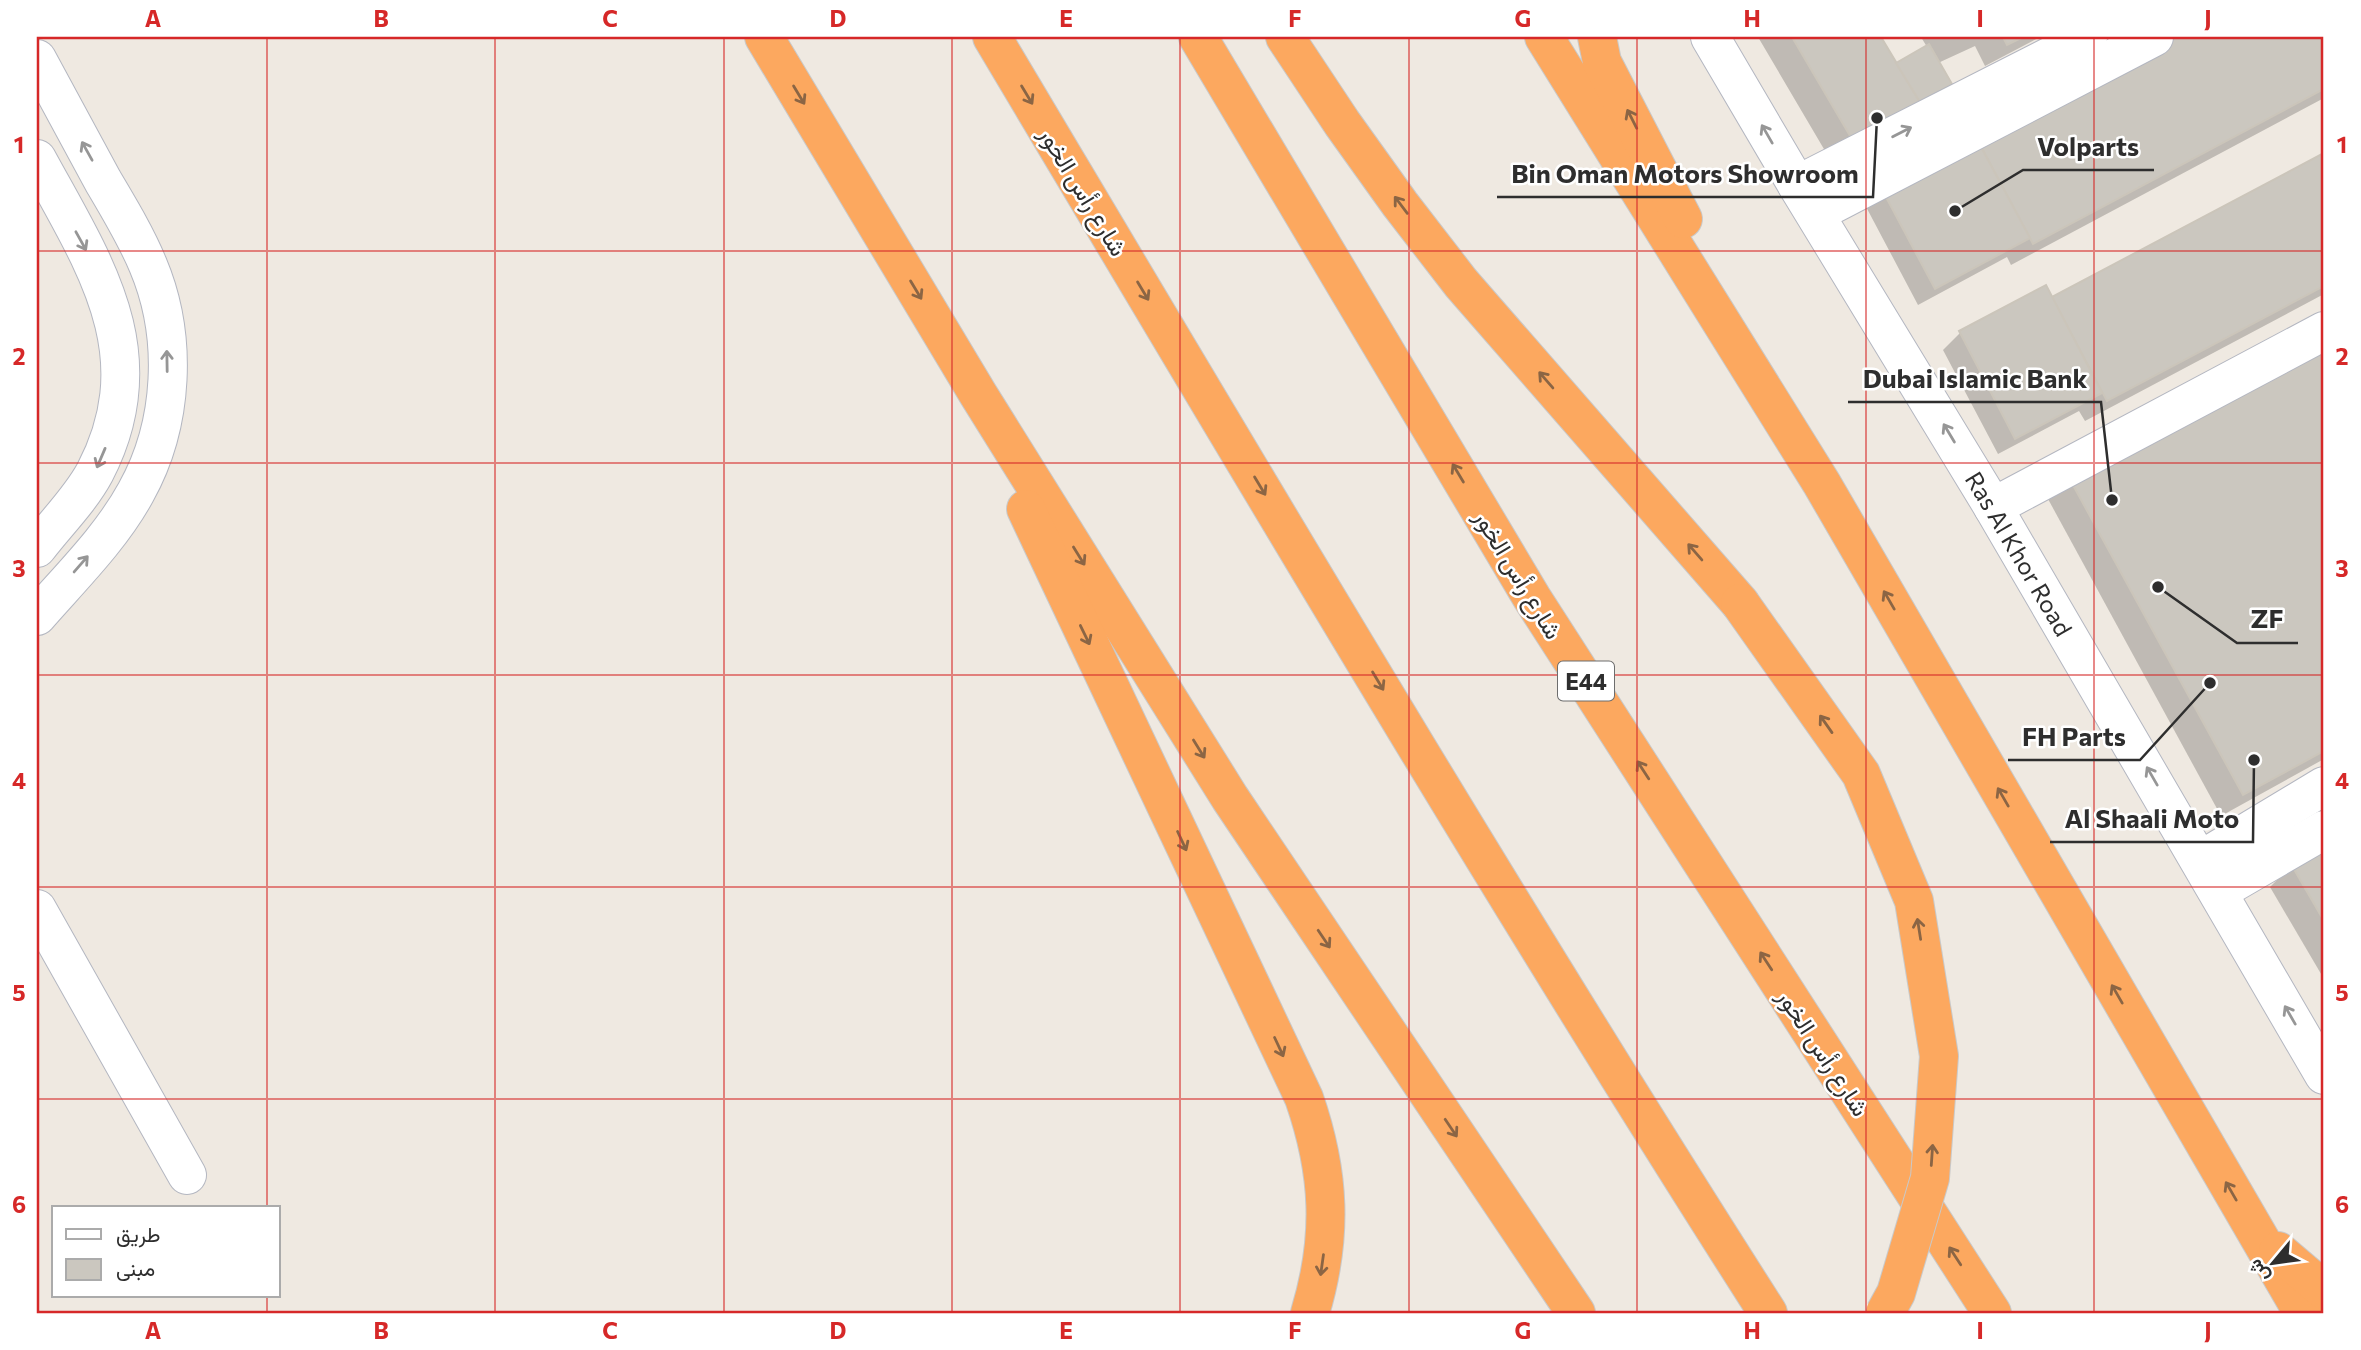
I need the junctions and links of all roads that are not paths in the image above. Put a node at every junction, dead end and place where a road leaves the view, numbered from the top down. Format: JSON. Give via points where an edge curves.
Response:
{"nodes":[{"id":1,"x":764,"y":37,"type":"edge"},
{"id":2,"x":992,"y":37,"type":"edge"},
{"id":3,"x":1198,"y":37,"type":"edge"},
{"id":4,"x":1285,"y":37,"type":"edge"},
{"id":5,"x":1544,"y":37,"type":"edge"},
{"id":6,"x":1597,"y":37,"type":"edge"},
{"id":7,"x":1710,"y":37,"type":"edge"},
{"id":8,"x":2088,"y":37,"type":"edge"},
{"id":9,"x":2154,"y":37,"type":"edge"},
{"id":10,"x":37,"y":59,"type":"edge"},
{"id":11,"x":37,"y":159,"type":"edge"},
{"id":12,"x":1807,"y":199,"type":"junction"},
{"id":13,"x":2324,"y":331,"type":"edge"},
{"id":14,"x":978,"y":394,"type":"junction"},
{"id":15,"x":1822,"y":484,"type":"junction"},
{"id":16,"x":1993,"y":507,"type":"junction"},
{"id":17,"x":37,"y":548,"type":"edge"},
{"id":18,"x":37,"y":616,"type":"edge"},
{"id":19,"x":2324,"y":786,"type":"edge"},
{"id":20,"x":2324,"y":830,"type":"edge"},
{"id":21,"x":2210,"y":875,"type":"junction"},
{"id":22,"x":37,"y":909,"type":"edge"},
{"id":23,"x":2324,"y":1075,"type":"edge"},
{"id":24,"x":187,"y":1175,"type":"dead end"},
{"id":25,"x":2254,"y":1230,"type":"junction"},
{"id":26,"x":2324,"y":1290,"type":"edge"},
{"id":27,"x":1310,"y":1313,"type":"edge"},
{"id":28,"x":1576,"y":1313,"type":"edge"},
{"id":29,"x":1768,"y":1313,"type":"edge"},
{"id":30,"x":1885,"y":1313,"type":"edge"},
{"id":31,"x":1992,"y":1313,"type":"edge"},
{"id":32,"x":2303,"y":1313,"type":"edge"}],
"edges":[{"from":1,"to":14,"type":"highway","one_way":true},
{"from":2,"to":29,"type":"highway","name":"شارع رأس الخور","one_way":true,"via":[[1251,472]]},
{"from":31,"to":3,"type":"highway","name":"شارع رأس الخور","number":"E44","one_way":true,"via":[[1532,598]]},
{"from":30,"to":4,"type":"highway","one_way":true,"bridge":true,"via":[[1896,1293],[1930,1178],[1939,1055],[1914,901],[1861,774],[1740,603],[1461,283],[1356,144]]},
{"from":5,"to":15,"type":"highway"},
{"from":15,"to":6,"type":"highway","one_way":true,"via":[[1602,62]]},
{"from":12,"to":7,"type":"street","name":"Ras Al Khor Road","one_way":true},
{"from":12,"to":8,"type":"street","one_way":true},
{"from":9,"to":12,"type":"street"},
{"from":18,"to":10,"type":"street","one_way":true,"via":[[116,523],[137,491],[163,418],[168,379],[161,302],[148,265]]},
{"from":11,"to":17,"type":"street","one_way":true,"via":[[103,285],[114,315],[120,379],[116,411],[94,472]]},
{"from":16,"to":12,"type":"street","name":"Ras Al Khor Road","one_way":true},
{"from":13,"to":16,"type":"street"},
{"from":14,"to":27,"type":"highway","one_way":true,"via":[[1032,525],[1304,1098],[1324,1168],[1327,1205],[1326,1241]]},
{"from":14,"to":28,"type":"highway","one_way":true,"via":[[1230,798]]},
{"from":25,"to":15,"type":"highway","one_way":true},
{"from":21,"to":16,"type":"street","name":"Ras Al Khor Road","one_way":true},
{"from":19,"to":21,"type":"street"},
{"from":20,"to":21,"type":"street"},
{"from":23,"to":21,"type":"street","name":"Ras Al Khor Road","one_way":true},
{"from":22,"to":24,"type":"street"},
{"from":25,"to":26,"type":"highway"},
{"from":25,"to":32,"type":"highway"}]}
